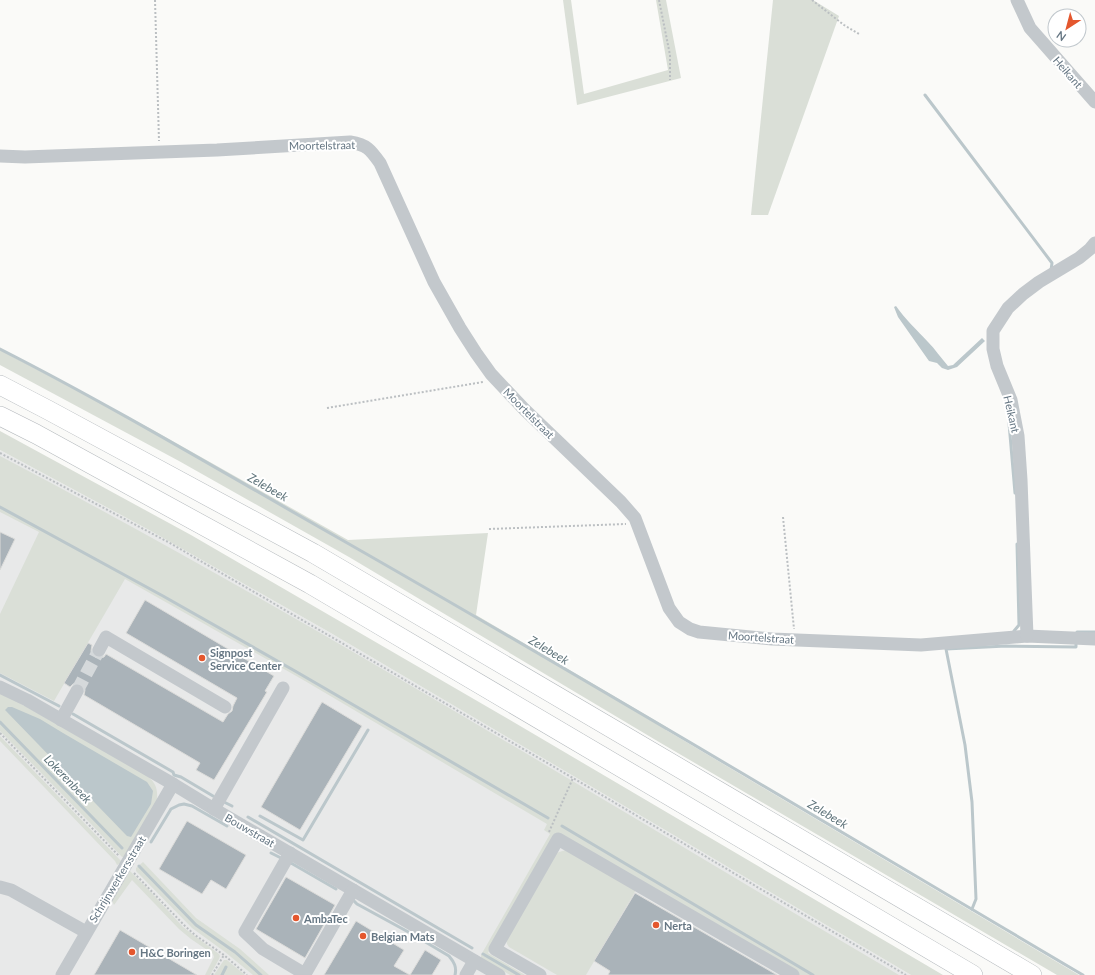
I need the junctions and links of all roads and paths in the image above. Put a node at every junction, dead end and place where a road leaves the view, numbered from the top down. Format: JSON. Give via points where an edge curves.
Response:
{"nodes":[{"id":1,"x":155,"y":0,"type":"edge"},
{"id":2,"x":659,"y":0,"type":"edge"},
{"id":3,"x":812,"y":0,"type":"edge"},
{"id":4,"x":1017,"y":0,"type":"edge"},
{"id":5,"x":858,"y":34,"type":"dead end"},
{"id":6,"x":670,"y":80,"type":"dead end"},
{"id":7,"x":1095,"y":102,"type":"edge"},
{"id":8,"x":160,"y":152,"type":"junction"},
{"id":9,"x":0,"y":156,"type":"edge"},
{"id":10,"x":1095,"y":242,"type":"edge"},
{"id":11,"x":496,"y":380,"type":"junction"},
{"id":12,"x":0,"y":385,"type":"edge"},
{"id":13,"x":327,"y":408,"type":"dead end"},
{"id":14,"x":0,"y":416,"type":"edge"},
{"id":15,"x":0,"y":453,"type":"edge"},
{"id":16,"x":783,"y":517,"type":"dead end"},
{"id":17,"x":637,"y":524,"type":"junction"},
{"id":18,"x":489,"y":529,"type":"dead end"},
{"id":19,"x":1027,"y":636,"type":"junction"},
{"id":20,"x":1095,"y":639,"type":"edge"},
{"id":21,"x":795,"y":640,"type":"junction"},
{"id":22,"x":99,"y":650,"type":"tunnel mouth"},
{"id":23,"x":0,"y":687,"type":"edge"},
{"id":24,"x":283,"y":688,"type":"dead end"},
{"id":25,"x":77,"y":691,"type":"tunnel mouth"},
{"id":26,"x":225,"y":707,"type":"dead end"},
{"id":27,"x":61,"y":720,"type":"junction"},
{"id":28,"x":173,"y":784,"type":"junction"},
{"id":29,"x":214,"y":809,"type":"junction"},
{"id":30,"x":290,"y":853,"type":"junction"},
{"id":31,"x":0,"y":888,"type":"edge"},
{"id":32,"x":353,"y":890,"type":"junction"},
{"id":33,"x":86,"y":932,"type":"junction"},
{"id":34,"x":224,"y":955,"type":"dead end"},
{"id":35,"x":474,"y":961,"type":"junction"},
{"id":36,"x":62,"y":975,"type":"edge"},
{"id":37,"x":212,"y":975,"type":"edge"},
{"id":38,"x":466,"y":975,"type":"edge"},
{"id":39,"x":499,"y":975,"type":"edge"},
{"id":40,"x":540,"y":975,"type":"edge"},
{"id":41,"x":793,"y":975,"type":"edge"},
{"id":42,"x":906,"y":975,"type":"edge"},
{"id":43,"x":973,"y":975,"type":"edge"},
{"id":44,"x":1032,"y":975,"type":"edge"}],
"edges":[{"from":1,"to":8,"type":"path"},
{"from":2,"to":6,"type":"path","via":[[670,55]]},
{"from":3,"to":5,"type":"path"},
{"from":4,"to":7,"type":"street","name":"Heikant","via":[[1030,28]]},
{"from":8,"to":9,"type":"street","name":"Moortelstraat"},
{"from":8,"to":11,"type":"street","name":"Moortelstraat","via":[[350,142],[363,144],[380,163],[434,282],[460,328]]},
{"from":10,"to":19,"type":"street","name":"Heikant","via":[[1079,258],[1023,294],[1008,308],[993,332],[997,366],[1011,400],[1018,436]]},
{"from":11,"to":13,"type":"path"},
{"from":11,"to":17,"type":"street","name":"Moortelstraat","via":[[621,502]]},
{"from":12,"to":44,"type":"highway","via":[[313,553]]},
{"from":14,"to":43,"type":"highway","via":[[310,584]]},
{"from":15,"to":42,"type":"path","via":[[168,542],[309,623]]},
{"from":16,"to":21,"type":"path"},
{"from":17,"to":18,"type":"path"},
{"from":17,"to":21,"type":"street","name":"Moortelstraat","via":[[669,608],[679,622],[699,632]]},
{"from":19,"to":20,"type":"street","name":"Moortelstraat"},
{"from":19,"to":21,"type":"street","name":"Moortelstraat","via":[[921,645]]},
{"from":22,"to":26,"type":"street","via":[[106,637]]},
{"from":23,"to":27,"type":"street","name":"Bouwstraat"},
{"from":24,"to":29,"type":"street"},
{"from":25,"to":27,"type":"street"},
{"from":27,"to":28,"type":"street","name":"Bouwstraat"},
{"from":28,"to":29,"type":"street","name":"Bouwstraat"},
{"from":28,"to":33,"type":"street","name":"Schrijnwerkersstraat"},
{"from":29,"to":30,"type":"street","name":"Bouwstraat"},
{"from":30,"to":32,"type":"street","name":"Bouwstraat"},
{"from":30,"to":32,"type":"street","via":[[245,932],[263,949],[305,974]]},
{"from":31,"to":33,"type":"street","via":[[12,890]]},
{"from":32,"to":35,"type":"street","name":"Bouwstraat"},
{"from":33,"to":36,"type":"street","name":"Schrijnwerkersstraat"},
{"from":34,"to":37,"type":"path"},
{"from":35,"to":38,"type":"street"},
{"from":35,"to":39,"type":"street","name":"Bouwstraat"},
{"from":40,"to":41,"type":"street","via":[[495,949],[558,839]]}]}
